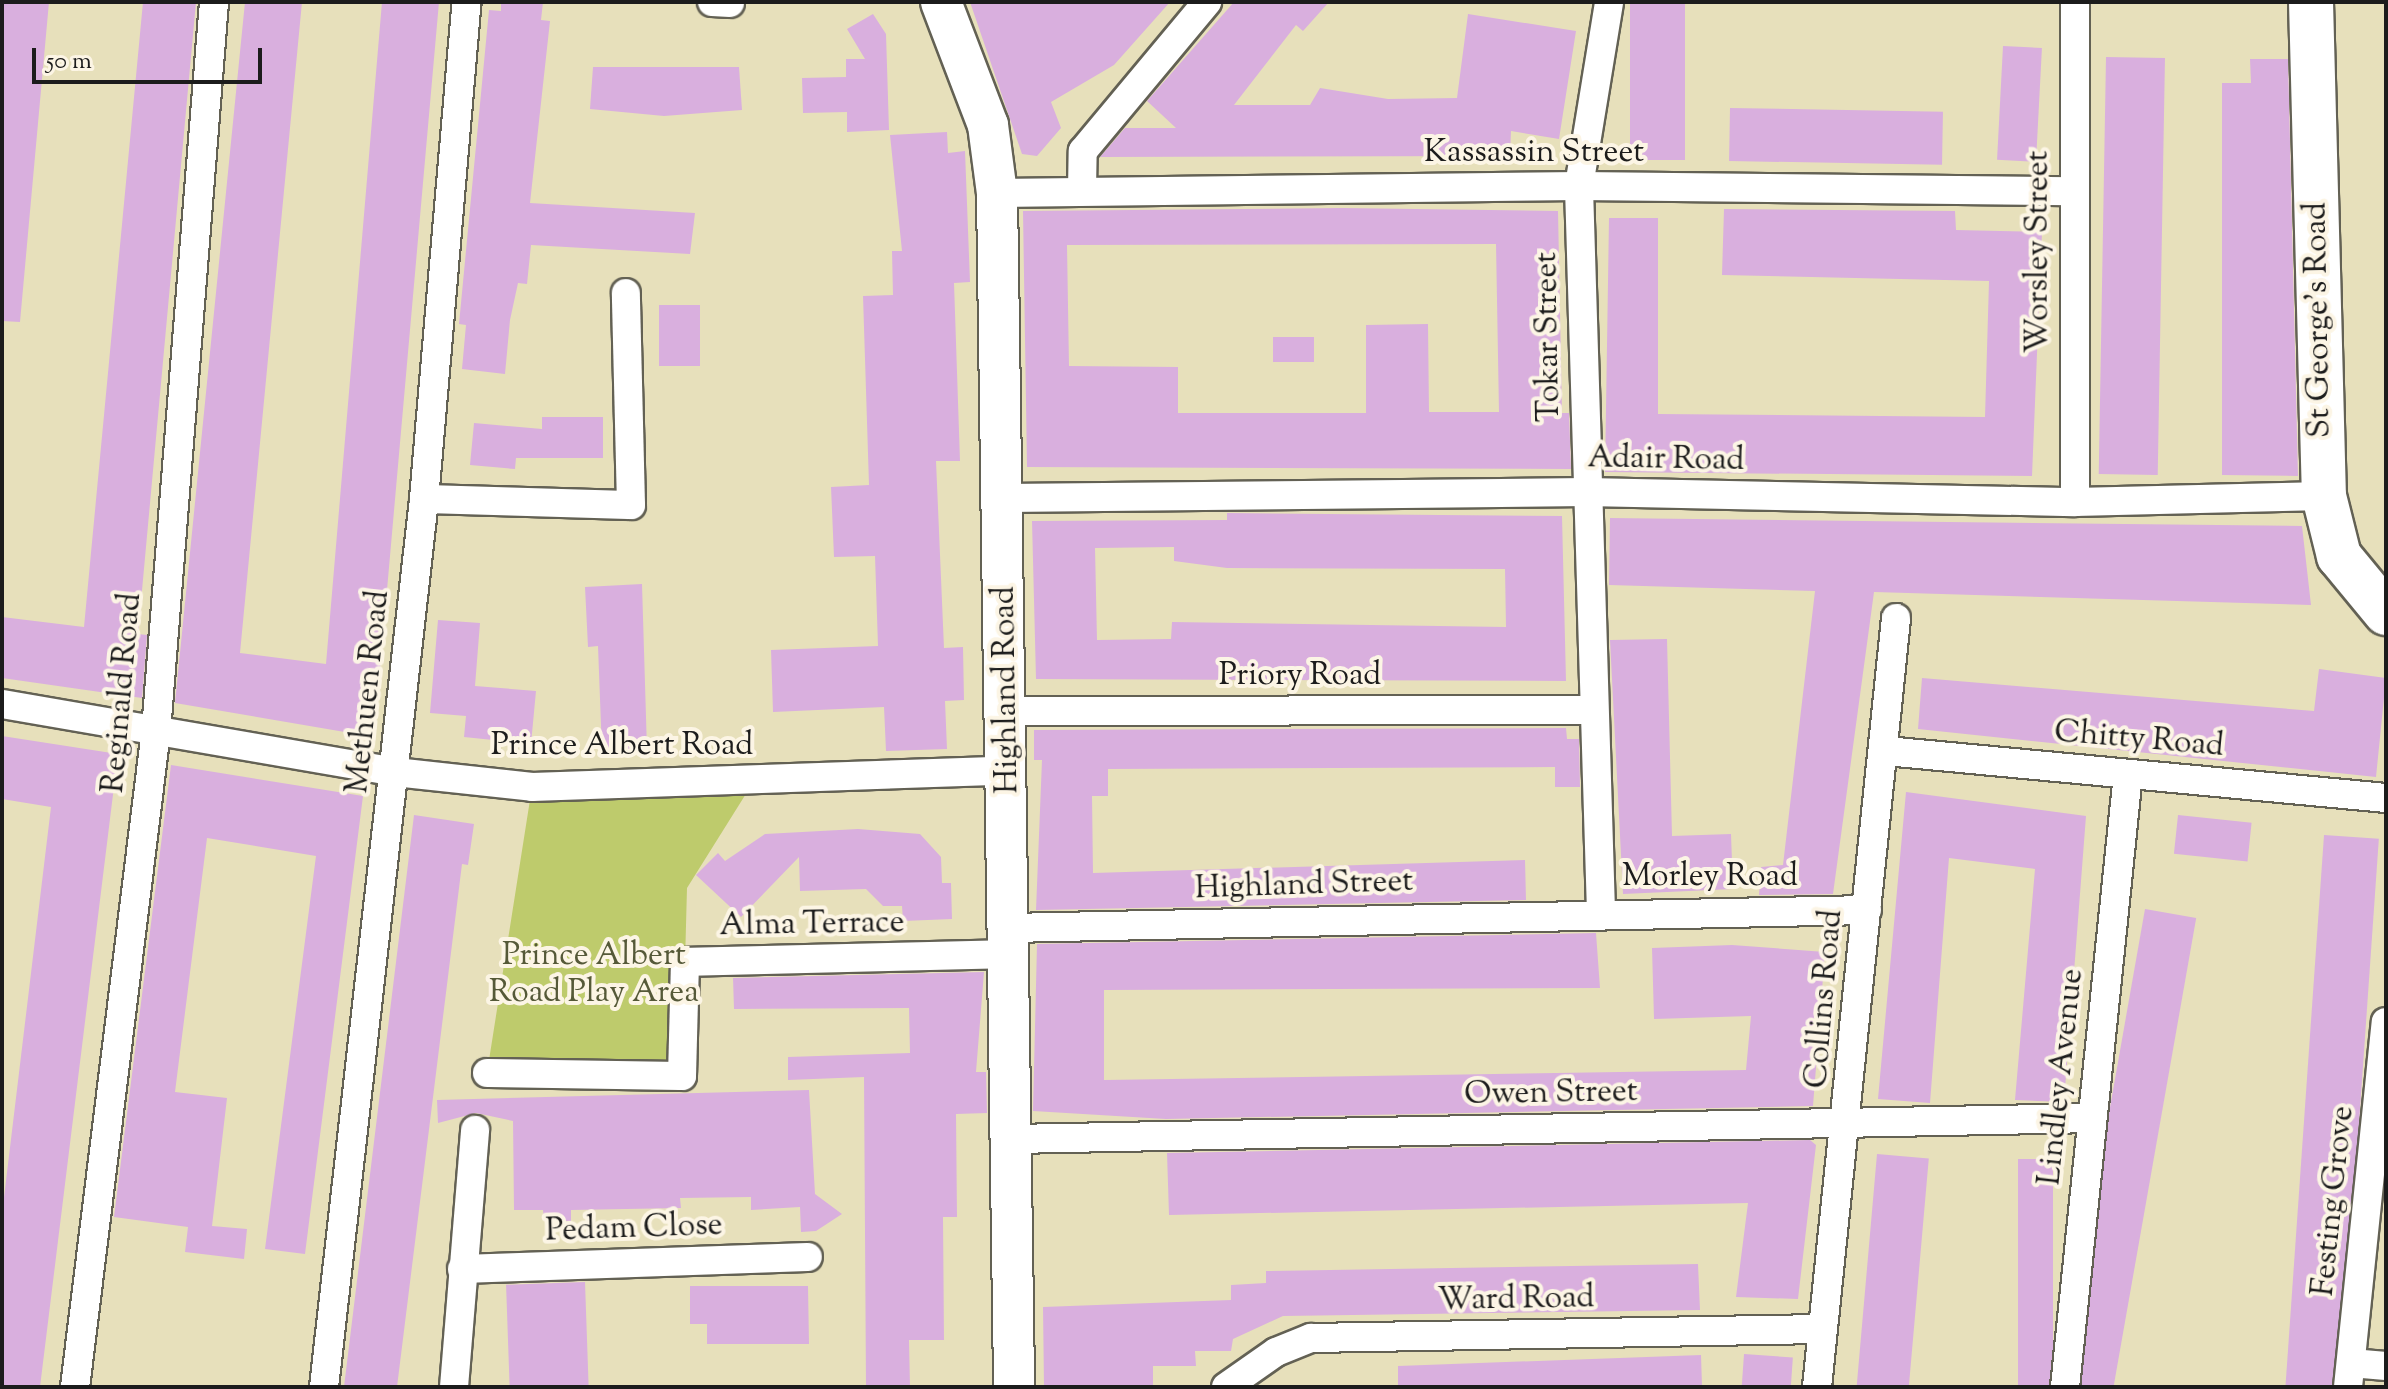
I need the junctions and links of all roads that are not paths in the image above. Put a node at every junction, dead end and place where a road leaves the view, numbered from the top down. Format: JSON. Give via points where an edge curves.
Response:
{"nodes":[{"id":1,"x":214,"y":2,"type":"edge"},
{"id":2,"x":467,"y":2,"type":"edge"},
{"id":3,"x":941,"y":2,"type":"edge"},
{"id":4,"x":1207,"y":2,"type":"edge"},
{"id":5,"x":1609,"y":2,"type":"edge"},
{"id":6,"x":2075,"y":2,"type":"edge"},
{"id":7,"x":2312,"y":5,"type":"edge"},
{"id":8,"x":1579,"y":186,"type":"junction"},
{"id":9,"x":1082,"y":190,"type":"junction"},
{"id":10,"x":2072,"y":191,"type":"junction"},
{"id":11,"x":997,"y":193,"type":"junction"},
{"id":12,"x":626,"y":293,"type":"dead end"},
{"id":13,"x":1587,"y":492,"type":"junction"},
{"id":14,"x":2324,"y":496,"type":"junction"},
{"id":15,"x":1005,"y":498,"type":"junction"},
{"id":16,"x":424,"y":499,"type":"junction"},
{"id":17,"x":2075,"y":502,"type":"junction"},
{"id":18,"x":2386,"y":613,"type":"edge"},
{"id":19,"x":1896,"y":618,"type":"dead end"},
{"id":20,"x":2,"y":704,"type":"edge"},
{"id":21,"x":1593,"y":710,"type":"junction"},
{"id":22,"x":1007,"y":711,"type":"junction"},
{"id":23,"x":156,"y":731,"type":"junction"},
{"id":24,"x":1886,"y":751,"type":"junction"},
{"id":25,"x":1008,"y":770,"type":"junction"},
{"id":26,"x":395,"y":772,"type":"junction"},
{"id":27,"x":2128,"y":774,"type":"junction"},
{"id":28,"x":2386,"y":798,"type":"edge"},
{"id":29,"x":1867,"y":910,"type":"junction"},
{"id":30,"x":1601,"y":912,"type":"junction"},
{"id":31,"x":1009,"y":941,"type":"junction"},
{"id":32,"x":2386,"y":1022,"type":"edge"},
{"id":33,"x":487,"y":1073,"type":"dead end"},
{"id":34,"x":2092,"y":1118,"type":"junction"},
{"id":35,"x":1848,"y":1122,"type":"junction"},
{"id":36,"x":475,"y":1130,"type":"dead end"},
{"id":37,"x":1012,"y":1139,"type":"junction"},
{"id":38,"x":808,"y":1257,"type":"dead end"},
{"id":39,"x":462,"y":1269,"type":"junction"},
{"id":40,"x":1822,"y":1329,"type":"junction"},
{"id":41,"x":2386,"y":1366,"type":"edge"},
{"id":42,"x":2350,"y":1375,"type":"edge"},
{"id":43,"x":75,"y":1387,"type":"edge"},
{"id":44,"x":324,"y":1387,"type":"edge"},
{"id":45,"x":454,"y":1387,"type":"edge"},
{"id":46,"x":1014,"y":1387,"type":"edge"},
{"id":47,"x":1226,"y":1387,"type":"edge"},
{"id":48,"x":1817,"y":1387,"type":"edge"},
{"id":49,"x":2065,"y":1387,"type":"edge"}],
"edges":[{"from":1,"to":23,"type":"street","name":"Reginald Road"},
{"from":2,"to":16,"type":"street","name":"Methuen Road"},
{"from":3,"to":11,"type":"main road","name":"Highland Road","via":[[988,125]]},
{"from":4,"to":9,"type":"street","via":[[1083,151]]},
{"from":5,"to":8,"type":"street","name":"Tokar Street"},
{"from":6,"to":10,"type":"street","name":"Worsley Street"},
{"from":7,"to":14,"type":"main road","name":"St George's Road"},
{"from":8,"to":9,"type":"street","name":"Kassassin Street"},
{"from":8,"to":10,"type":"street","name":"Kassassin Street"},
{"from":8,"to":13,"type":"street","name":"Tokar Street"},
{"from":9,"to":11,"type":"street","name":"Kassassin Street"},
{"from":10,"to":17,"type":"street","name":"Worsley Street"},
{"from":11,"to":15,"type":"main road","name":"Highland Road"},
{"from":12,"to":16,"type":"street","via":[[631,505]]},
{"from":13,"to":15,"type":"street","name":"Adair Road"},
{"from":13,"to":17,"type":"street","name":"Adair Road"},
{"from":13,"to":21,"type":"street","name":"Tokar Street"},
{"from":14,"to":17,"type":"street","name":"Adair Road"},
{"from":14,"to":18,"type":"main road","name":"St George's Road","via":[[2339,556]]},
{"from":15,"to":22,"type":"main road","name":"Highland Road"},
{"from":16,"to":26,"type":"street","name":"Methuen Road"},
{"from":19,"to":24,"type":"street","name":"Collins Road"},
{"from":20,"to":23,"type":"street","name":"Prince Albert Road"},
{"from":21,"to":22,"type":"street","name":"Priory Road"},
{"from":21,"to":30,"type":"street","name":"Tokar Street"},
{"from":22,"to":25,"type":"main road","name":"Highland Road"},
{"from":23,"to":26,"type":"street","name":"Prince Albert Road"},
{"from":23,"to":43,"type":"street","name":"Reginald Road"},
{"from":24,"to":27,"type":"street","name":"Chitty Road"},
{"from":24,"to":29,"type":"street","name":"Collins Road"},
{"from":25,"to":26,"type":"street","name":"Prince Albert Road","via":[[532,787]]},
{"from":25,"to":31,"type":"main road","name":"Highland Road"},
{"from":26,"to":44,"type":"street","name":"Methuen Road"},
{"from":27,"to":28,"type":"street","name":"Chitty Road"},
{"from":27,"to":34,"type":"street","name":"Lindley Avenue"},
{"from":29,"to":30,"type":"street","name":"Morley Road"},
{"from":29,"to":35,"type":"street","name":"Collins Road"},
{"from":30,"to":31,"type":"street","name":"Highland Street"},
{"from":31,"to":33,"type":"street","name":"Alma Terrace","via":[[685,962],[682,1076]]},
{"from":31,"to":37,"type":"main road","name":"Highland Road"},
{"from":32,"to":42,"type":"street","name":"Festing Grove"},
{"from":34,"to":35,"type":"street","name":"Owen Street"},
{"from":34,"to":49,"type":"street","name":"Lindley Avenue"},
{"from":35,"to":37,"type":"street","name":"Owen Street"},
{"from":35,"to":40,"type":"street","name":"Collins Road"},
{"from":36,"to":39,"type":"street"},
{"from":37,"to":46,"type":"main road","name":"Highland Road"},
{"from":38,"to":39,"type":"street","name":"Pedam Close"},
{"from":39,"to":45,"type":"street"},
{"from":40,"to":47,"type":"street","name":"Ward Road","via":[[1311,1338],[1276,1352]]},
{"from":40,"to":48,"type":"street","name":"Collins Road"},
{"from":41,"to":42,"type":"street"}]}
